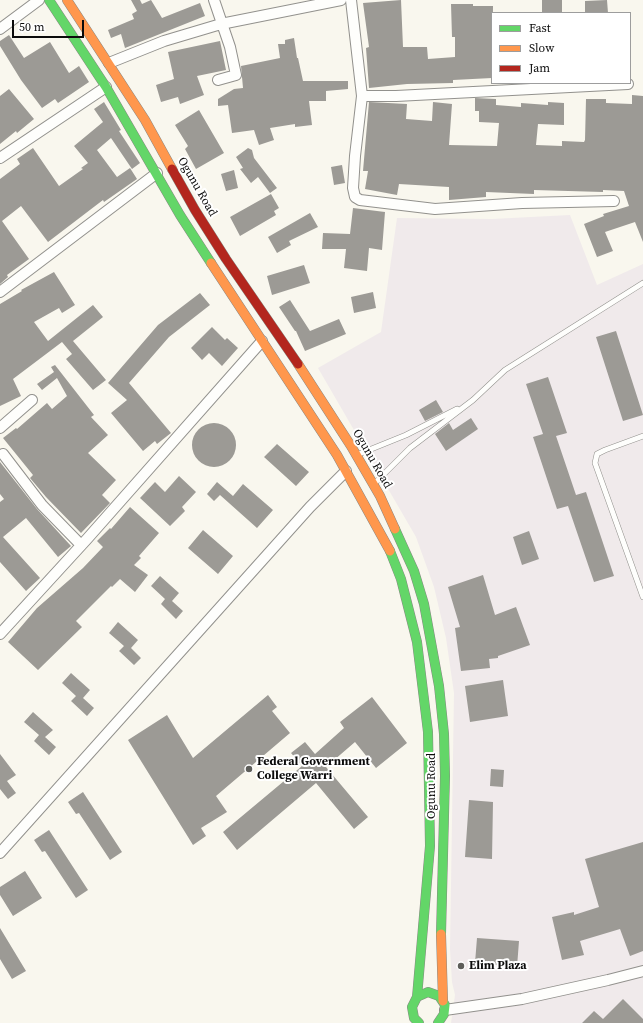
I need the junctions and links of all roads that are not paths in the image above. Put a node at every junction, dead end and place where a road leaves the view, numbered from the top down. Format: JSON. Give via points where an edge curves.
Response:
{"nodes":[{"id":1,"x":39,"y":0,"type":"edge"},
{"id":2,"x":49,"y":0,"type":"edge"},
{"id":3,"x":67,"y":0,"type":"edge"},
{"id":4,"x":214,"y":0,"type":"edge"},
{"id":5,"x":341,"y":0,"type":"edge"},
{"id":6,"x":351,"y":0,"type":"edge"},
{"id":7,"x":82,"y":23,"type":"junction"},
{"id":8,"x":221,"y":24,"type":"junction"},
{"id":9,"x":0,"y":29,"type":"edge"},
{"id":10,"x":70,"y":32,"type":"junction"},
{"id":11,"x":109,"y":63,"type":"junction"},
{"id":12,"x":218,"y":80,"type":"dead end"},
{"id":13,"x":628,"y":84,"type":"edge"},
{"id":14,"x":106,"y":86,"type":"junction"},
{"id":15,"x":362,"y":96,"type":"junction"},
{"id":16,"x":0,"y":158,"type":"edge"},
{"id":17,"x":157,"y":173,"type":"junction"},
{"id":18,"x":614,"y":201,"type":"dead end"},
{"id":19,"x":643,"y":283,"type":"edge"},
{"id":20,"x":0,"y":292,"type":"edge"},
{"id":21,"x":262,"y":341,"type":"junction"},
{"id":22,"x":32,"y":400,"type":"dead end"},
{"id":23,"x":473,"y":400,"type":"junction"},
{"id":24,"x":0,"y":428,"type":"edge"},
{"id":25,"x":643,"y":436,"type":"edge"},
{"id":26,"x":3,"y":454,"type":"dead end"},
{"id":27,"x":356,"y":456,"type":"junction"},
{"id":28,"x":346,"y":471,"type":"junction"},
{"id":29,"x":373,"y":485,"type":"junction"},
{"id":30,"x":81,"y":546,"type":"junction"},
{"id":31,"x":643,"y":597,"type":"edge"},
{"id":32,"x":2,"y":626,"type":"edge"},
{"id":33,"x":0,"y":854,"type":"edge"},
{"id":34,"x":643,"y":971,"type":"edge"},
{"id":35,"x":417,"y":997,"type":"junction"},
{"id":36,"x":412,"y":1013,"type":"junction"},
{"id":37,"x":441,"y":1017,"type":"edge"},
{"id":38,"x":405,"y":1023,"type":"edge"},
{"id":39,"x":418,"y":1023,"type":"edge"}],
"edges":[{"from":1,"to":9,"type":"street"},
{"from":2,"to":10,"type":"main road","name":"Ogunu Road"},
{"from":3,"to":7,"type":"main road","name":"Ogunu Road"},
{"from":4,"to":8,"type":"street"},
{"from":5,"to":8,"type":"street"},
{"from":6,"to":15,"type":"street"},
{"from":7,"to":10,"type":"main road"},
{"from":7,"to":11,"type":"main road","name":"Ogunu Road"},
{"from":8,"to":11,"type":"street"},
{"from":8,"to":12,"type":"street","via":[[230,47],[236,75]]},
{"from":10,"to":14,"type":"main road","name":"Ogunu Road"},
{"from":11,"to":27,"type":"main road","name":"Ogunu Road","via":[[145,120],[195,210],[314,387]]},
{"from":13,"to":15,"type":"street"},
{"from":14,"to":16,"type":"street"},
{"from":14,"to":17,"type":"main road","name":"Ogunu Road"},
{"from":15,"to":18,"type":"street","via":[[353,188],[355,197],[360,200],[435,209],[522,203]]},
{"from":17,"to":20,"type":"street"},
{"from":17,"to":21,"type":"main road","name":"Ogunu Road","via":[[180,215]]},
{"from":19,"to":23,"type":"lane","via":[[505,370]]},
{"from":21,"to":28,"type":"main road","name":"Ogunu Road","via":[[300,396]]},
{"from":21,"to":30,"type":"street"},
{"from":22,"to":24,"type":"street"},
{"from":23,"to":27,"type":"lane","via":[[446,416]]},
{"from":23,"to":29,"type":"lane","via":[[410,448]]},
{"from":25,"to":31,"type":"lane","via":[[605,450],[598,454],[595,463]]},
{"from":26,"to":30,"type":"street","via":[[42,505]]},
{"from":27,"to":29,"type":"main road","name":"Ogunu Road"},
{"from":28,"to":33,"type":"street","via":[[310,507]]},
{"from":28,"to":35,"type":"main road","name":"Ogunu Road","via":[[388,545],[401,579],[416,635],[424,684],[428,732],[430,846]]},
{"from":29,"to":37,"type":"main road","name":"Ogunu Road","via":[[414,570],[424,604],[439,686],[445,776]]},
{"from":30,"to":32,"type":"street"},
{"from":34,"to":37,"type":"street"},
{"from":35,"to":36,"type":"main road","name":"Ogunu Road","via":[[413,1001]]},
{"from":35,"to":37,"type":"main road","via":[[428,992],[439,996]]},
{"from":36,"to":38,"type":"main road"},
{"from":36,"to":39,"type":"main road"}]}
